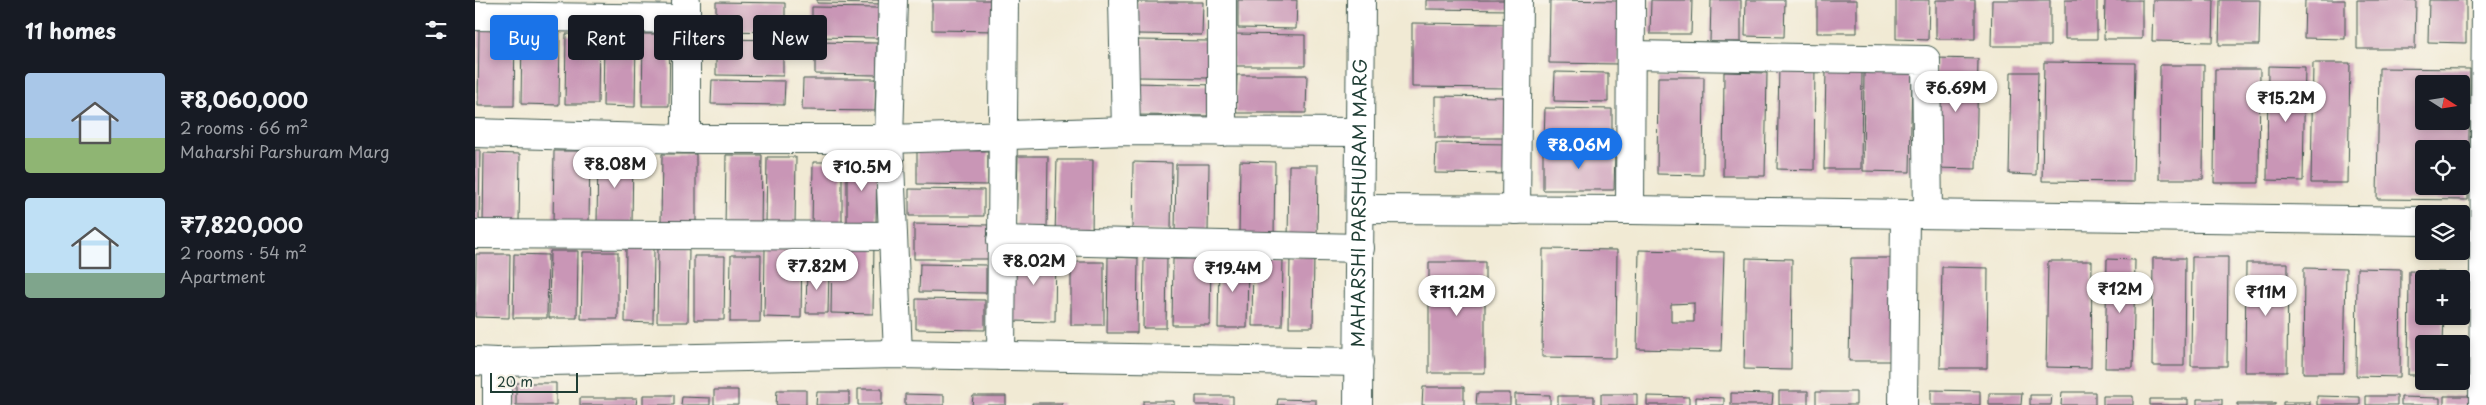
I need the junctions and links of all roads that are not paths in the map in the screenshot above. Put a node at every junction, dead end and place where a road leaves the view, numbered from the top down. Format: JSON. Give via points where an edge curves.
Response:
{"nodes":[{"id":1,"x":893,"y":0,"type":"edge"},
{"id":2,"x":1004,"y":0,"type":"edge"},
{"id":3,"x":1123,"y":0,"type":"edge"},
{"id":4,"x":1222,"y":0,"type":"edge"},
{"id":5,"x":1361,"y":0,"type":"edge"},
{"id":6,"x":1517,"y":0,"type":"edge"},
{"id":7,"x":1631,"y":0,"type":"edge"},
{"id":8,"x":2486,"y":0,"type":"edge"},
{"id":9,"x":686,"y":9,"type":"edge"},
{"id":10,"x":475,"y":16,"type":"edge"},
{"id":11,"x":1631,"y":55,"type":"junction"},
{"id":12,"x":1126,"y":131,"type":"junction"},
{"id":13,"x":1222,"y":132,"type":"junction"},
{"id":14,"x":1360,"y":132,"type":"junction"},
{"id":15,"x":475,"y":133,"type":"edge"},
{"id":16,"x":1001,"y":136,"type":"junction"},
{"id":17,"x":686,"y":139,"type":"junction"},
{"id":18,"x":889,"y":139,"type":"junction"},
{"id":19,"x":1360,"y":209,"type":"junction"},
{"id":20,"x":1517,"y":210,"type":"junction"},
{"id":21,"x":1630,"y":210,"type":"junction"},
{"id":22,"x":1916,"y":214,"type":"junction"},
{"id":23,"x":2415,"y":221,"type":"edge"},
{"id":24,"x":2477,"y":222,"type":"edge"},
{"id":25,"x":475,"y":234,"type":"edge"},
{"id":26,"x":893,"y":236,"type":"junction"},
{"id":27,"x":1001,"y":240,"type":"junction"},
{"id":28,"x":1359,"y":248,"type":"junction"},
{"id":29,"x":898,"y":354,"type":"junction"},
{"id":30,"x":1001,"y":356,"type":"junction"},
{"id":31,"x":486,"y":362,"type":"edge"},
{"id":32,"x":1359,"y":362,"type":"junction"},
{"id":33,"x":497,"y":405,"type":"edge"},
{"id":34,"x":1358,"y":405,"type":"edge"},
{"id":35,"x":1903,"y":405,"type":"edge"},
{"id":36,"x":2483,"y":405,"type":"edge"}],
"edges":[{"from":1,"to":18,"type":"street"},
{"from":2,"to":16,"type":"street"},
{"from":3,"to":12,"type":"street"},
{"from":4,"to":13,"type":"street"},
{"from":5,"to":14,"type":"street","name":"MAHARSHI PARSHURAM MARG"},
{"from":6,"to":20,"type":"street"},
{"from":7,"to":11,"type":"street"},
{"from":8,"to":24,"type":"street"},
{"from":9,"to":10,"type":"street"},
{"from":9,"to":17,"type":"street"},
{"from":11,"to":21,"type":"street"},
{"from":11,"to":22,"type":"street","via":[[1926,60]]},
{"from":12,"to":13,"type":"street"},
{"from":12,"to":16,"type":"street"},
{"from":13,"to":14,"type":"street"},
{"from":14,"to":19,"type":"street","name":"MAHARSHI PARSHURAM MARG"},
{"from":15,"to":17,"type":"street"},
{"from":16,"to":18,"type":"street"},
{"from":16,"to":27,"type":"street"},
{"from":17,"to":18,"type":"street"},
{"from":18,"to":26,"type":"street"},
{"from":19,"to":20,"type":"street"},
{"from":19,"to":28,"type":"street","name":"MAHARSHI PARSHURAM MARG"},
{"from":20,"to":21,"type":"street"},
{"from":21,"to":22,"type":"street"},
{"from":22,"to":23,"type":"street"},
{"from":22,"to":35,"type":"street"},
{"from":24,"to":36,"type":"street"},
{"from":25,"to":26,"type":"street"},
{"from":26,"to":29,"type":"street"},
{"from":27,"to":28,"type":"street"},
{"from":27,"to":30,"type":"street"},
{"from":28,"to":32,"type":"street","name":"MAHARSHI PARSHURAM MARG"},
{"from":29,"to":30,"type":"street"},
{"from":29,"to":31,"type":"street"},
{"from":30,"to":32,"type":"street"},
{"from":31,"to":33,"type":"street"},
{"from":32,"to":34,"type":"street","name":"MAHARSHI PARSHURAM MARG"}]}
